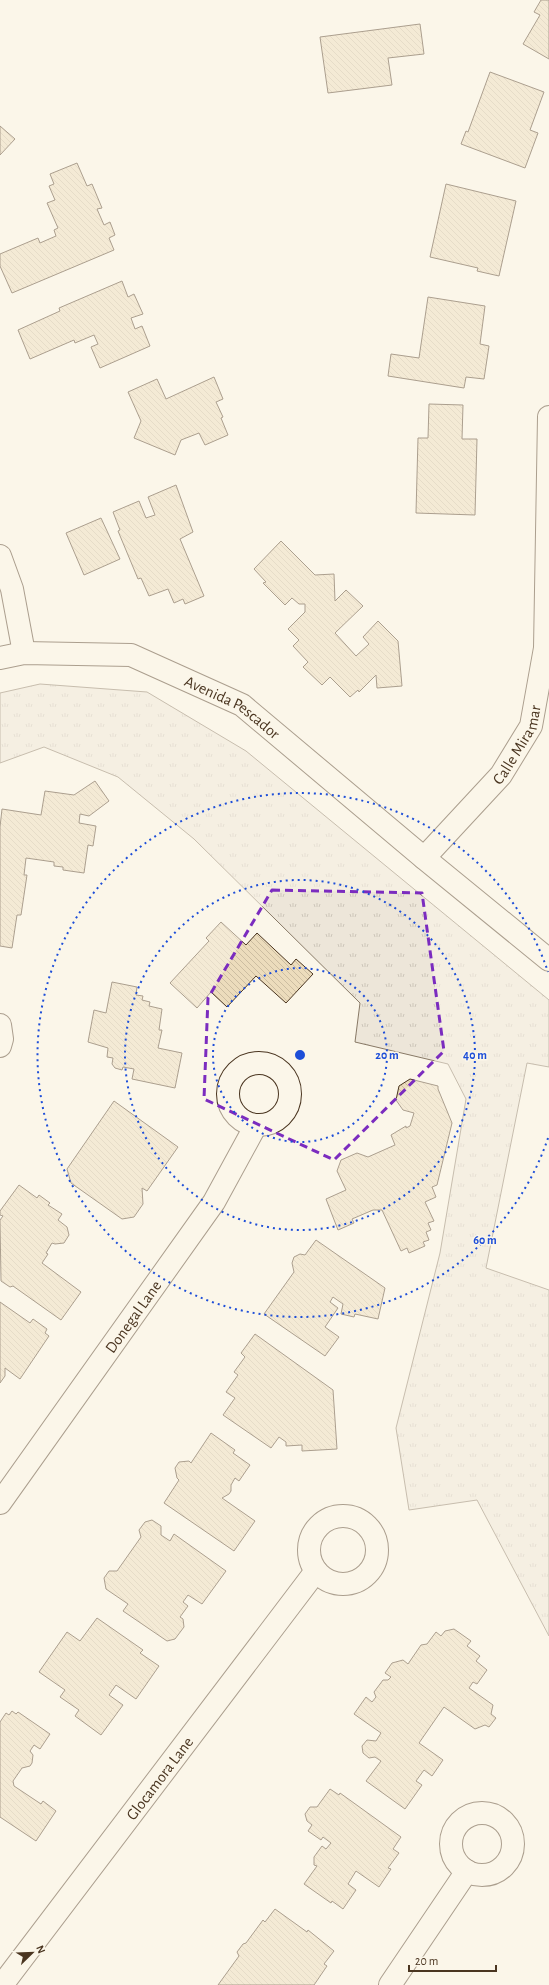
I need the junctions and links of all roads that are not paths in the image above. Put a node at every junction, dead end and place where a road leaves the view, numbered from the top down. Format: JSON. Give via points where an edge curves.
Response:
{"nodes":[{"id":1,"x":549,"y":417,"type":"edge"},
{"id":2,"x":0,"y":556,"type":"edge"},
{"id":3,"x":24,"y":653,"type":"junction"},
{"id":4,"x":0,"y":658,"type":"edge"},
{"id":5,"x":424,"y":858,"type":"junction"},
{"id":6,"x":549,"y":960,"type":"edge"},
{"id":7,"x":0,"y":1025,"type":"edge"},
{"id":8,"x":0,"y":1046,"type":"edge"},
{"id":9,"x":256,"y":1125,"type":"dead end"},
{"id":10,"x":0,"y":1503,"type":"edge"},
{"id":11,"x":316,"y":1571,"type":"dead end"},
{"id":12,"x":467,"y":1871,"type":"dead end"},
{"id":13,"x":2,"y":1985,"type":"edge"},
{"id":14,"x":390,"y":1985,"type":"edge"}],
"edges":[{"from":1,"to":5,"type":"street","name":"Calle Miramar","via":[[545,648],[531,726],[501,776]]},
{"from":2,"to":3,"type":"street","via":[[12,589]]},
{"from":3,"to":4,"type":"street","name":"Avenida Pescador"},
{"from":3,"to":5,"type":"street","name":"Avenida Pescador","via":[[131,656],[242,705]]},
{"from":5,"to":6,"type":"street"},
{"from":7,"to":8,"type":"street"},
{"from":9,"to":10,"type":"street","name":"Donegal Lane","via":[[214,1202]]},
{"from":11,"to":13,"type":"street","name":"Glocamora Lane"},
{"from":12,"to":14,"type":"street"}]}
